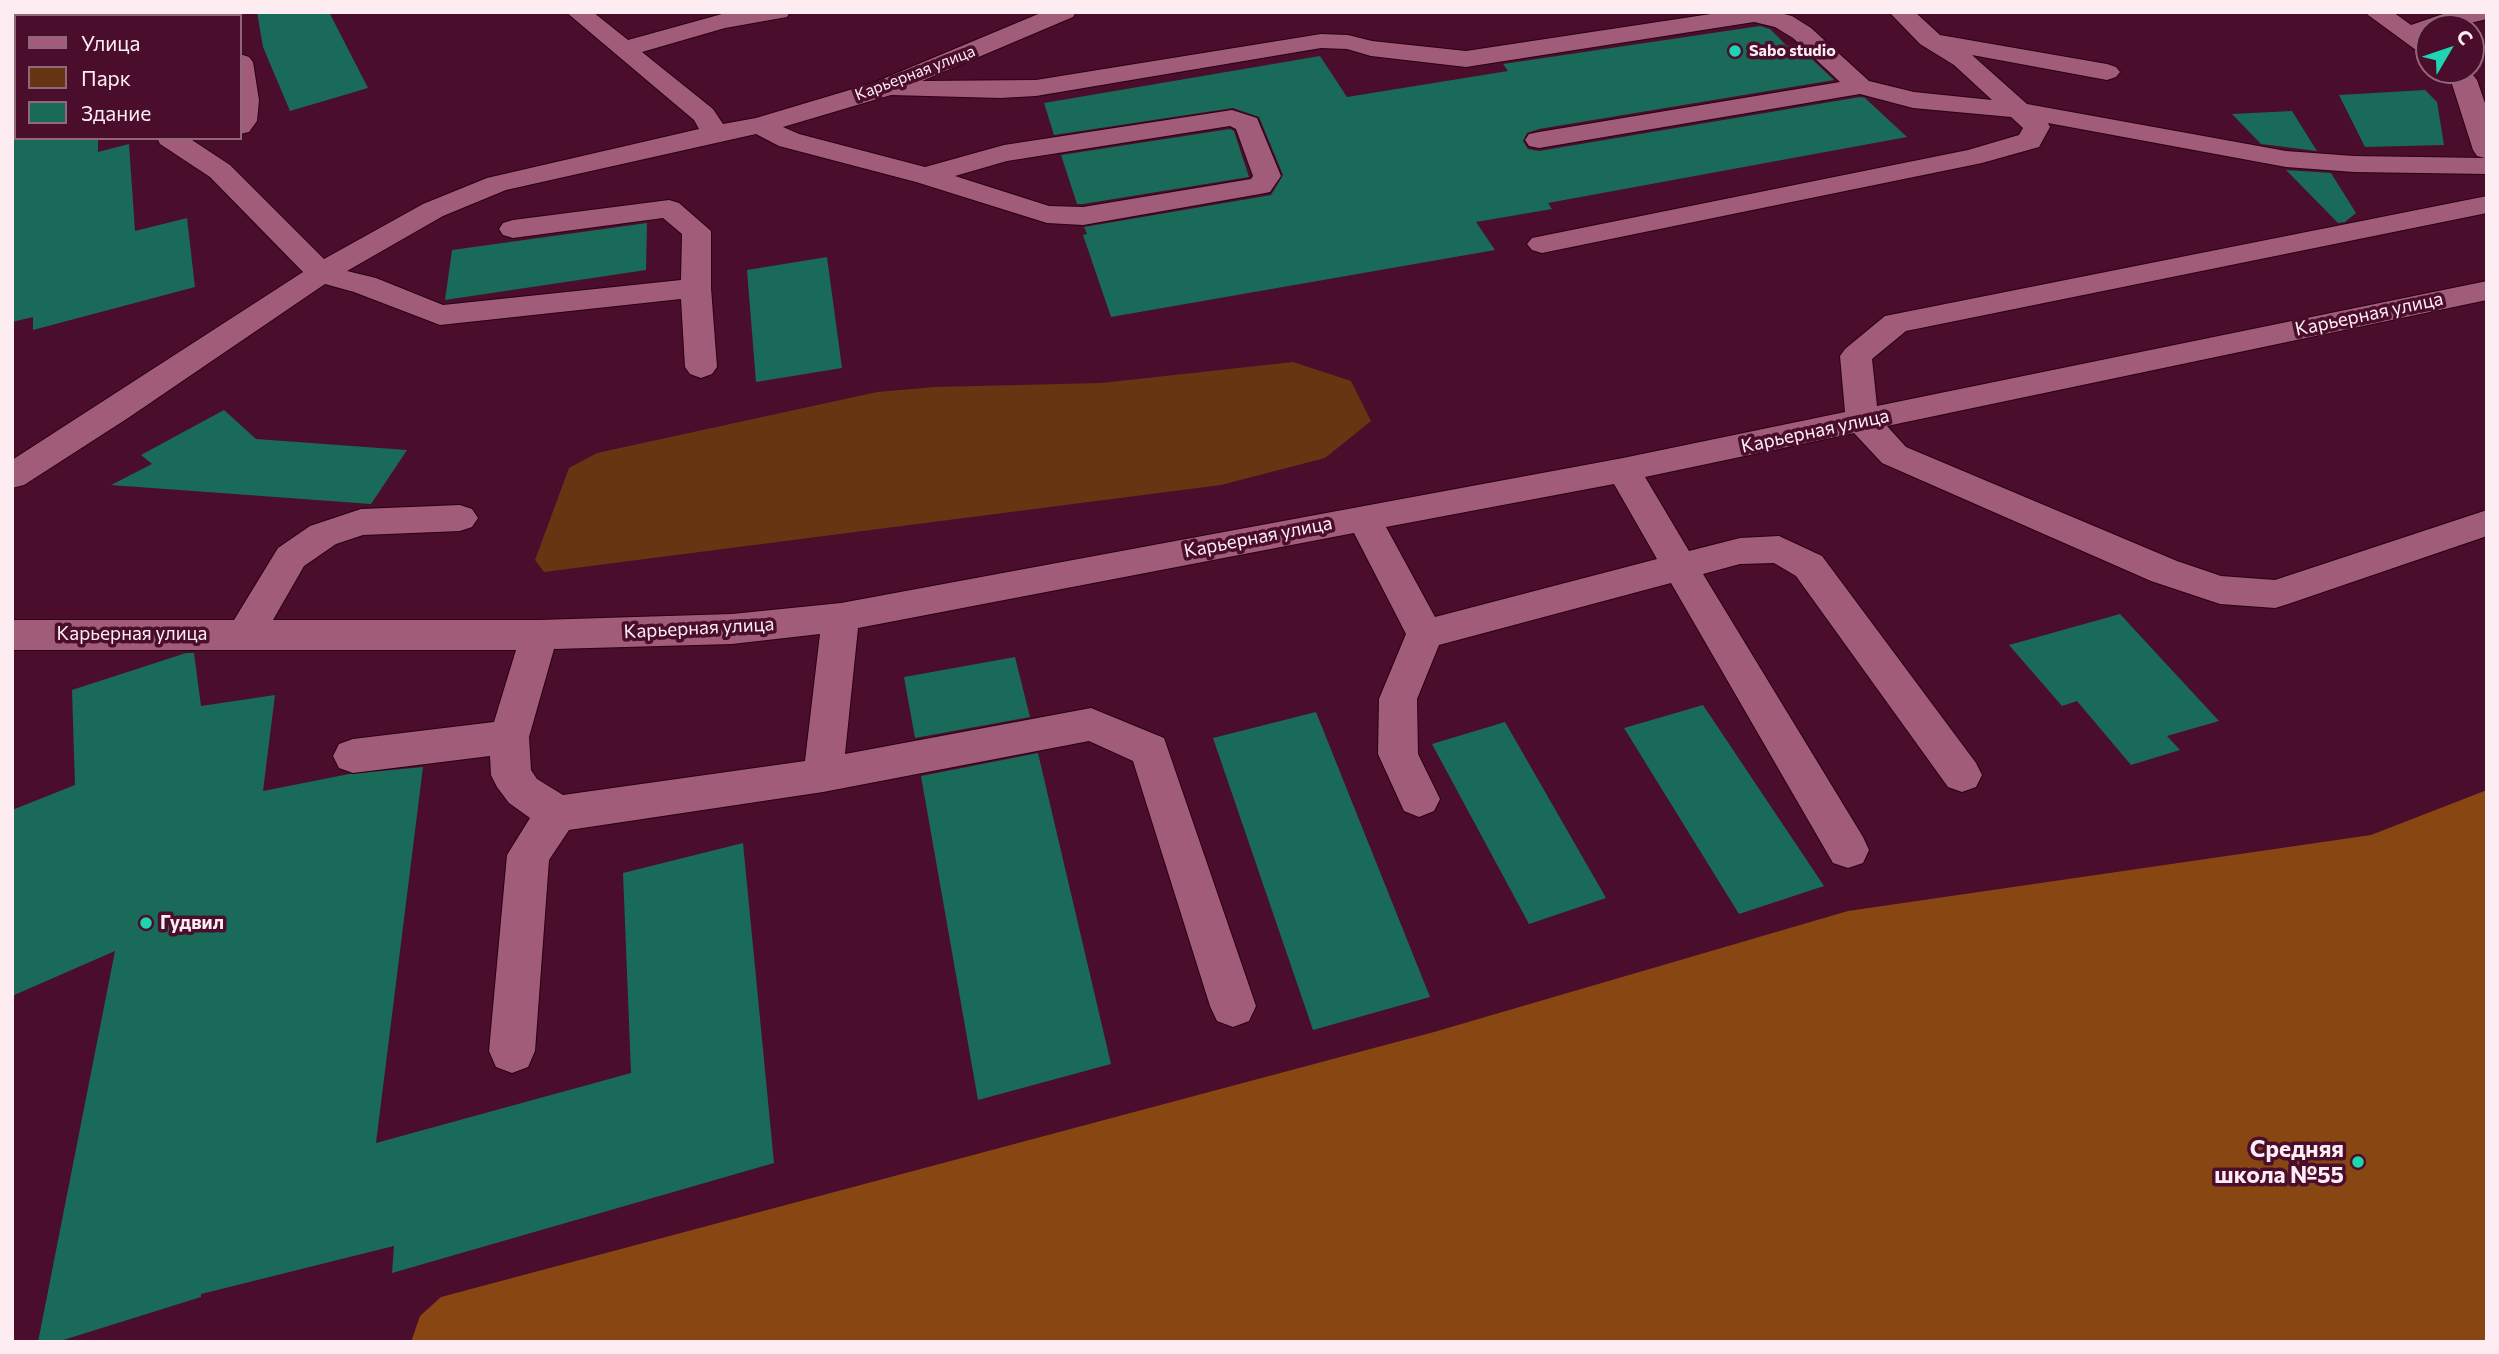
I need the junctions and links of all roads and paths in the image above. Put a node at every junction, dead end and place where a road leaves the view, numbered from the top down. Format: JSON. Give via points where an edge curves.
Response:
{"nodes":[{"id":1,"x":578,"y":12,"type":"edge"},
{"id":2,"x":778,"y":12,"type":"edge"},
{"id":3,"x":1064,"y":12,"type":"edge"},
{"id":4,"x":1901,"y":12,"type":"edge"},
{"id":5,"x":2376,"y":12,"type":"edge"},
{"id":6,"x":2487,"y":12,"type":"edge"},
{"id":7,"x":2408,"y":34,"type":"junction"},
{"id":8,"x":1929,"y":39,"type":"junction"},
{"id":9,"x":2415,"y":39,"type":"edge"},
{"id":10,"x":624,"y":49,"type":"junction"},
{"id":11,"x":2107,"y":72,"type":"dead end"},
{"id":12,"x":242,"y":75,"type":"edge"},
{"id":13,"x":2465,"y":84,"type":"edge"},
{"id":14,"x":1860,"y":86,"type":"junction"},
{"id":15,"x":883,"y":89,"type":"junction"},
{"id":16,"x":2019,"y":110,"type":"junction"},
{"id":17,"x":242,"y":124,"type":"edge"},
{"id":18,"x":760,"y":125,"type":"junction"},
{"id":19,"x":715,"y":133,"type":"junction"},
{"id":20,"x":212,"y":140,"type":"edge"},
{"id":21,"x":1539,"y":140,"type":"dead end"},
{"id":22,"x":181,"y":146,"type":"edge"},
{"id":23,"x":2487,"y":150,"type":"edge"},
{"id":24,"x":2487,"y":166,"type":"edge"},
{"id":25,"x":926,"y":176,"type":"junction"},
{"id":26,"x":2487,"y":204,"type":"edge"},
{"id":27,"x":513,"y":229,"type":"dead end"},
{"id":28,"x":1542,"y":243,"type":"dead end"},
{"id":29,"x":321,"y":273,"type":"junction"},
{"id":30,"x":696,"y":288,"type":"junction"},
{"id":31,"x":2487,"y":290,"type":"edge"},
{"id":32,"x":701,"y":367,"type":"dead end"},
{"id":33,"x":1861,"y":421,"type":"junction"},
{"id":34,"x":1623,"y":470,"type":"junction"},
{"id":35,"x":12,"y":476,"type":"edge"},
{"id":36,"x":1363,"y":517,"type":"junction"},
{"id":37,"x":460,"y":519,"type":"dead end"},
{"id":38,"x":2487,"y":523,"type":"edge"},
{"id":39,"x":1681,"y":567,"type":"junction"},
{"id":40,"x":841,"y":617,"type":"junction"},
{"id":41,"x":246,"y":633,"type":"junction"},
{"id":42,"x":1425,"y":634,"type":"junction"},
{"id":43,"x":12,"y":635,"type":"edge"},
{"id":44,"x":539,"y":635,"type":"junction"},
{"id":45,"x":509,"y":737,"type":"junction"},
{"id":46,"x":353,"y":756,"type":"dead end"},
{"id":47,"x":823,"y":775,"type":"junction"},
{"id":48,"x":1962,"y":775,"type":"dead end"},
{"id":49,"x":1419,"y":799,"type":"dead end"},
{"id":50,"x":557,"y":814,"type":"junction"},
{"id":51,"x":1848,"y":850,"type":"dead end"},
{"id":52,"x":1233,"y":1006,"type":"dead end"},
{"id":53,"x":512,"y":1051,"type":"dead end"}],
"edges":[{"from":1,"to":10,"type":"street"},
{"from":2,"to":10,"type":"street","via":[[722,21]]},
{"from":3,"to":15,"type":"street","name":"Карьерная улица"},
{"from":4,"to":8,"type":"street"},
{"from":5,"to":7,"type":"street"},
{"from":6,"to":7,"type":"street"},
{"from":7,"to":9,"type":"street"},
{"from":8,"to":11,"type":"street"},
{"from":8,"to":16,"type":"street","via":[[1963,60]]},
{"from":10,"to":19,"type":"street","via":[[704,115]]},
{"from":12,"to":17,"type":"street","via":[[246,100]]},
{"from":13,"to":23,"type":"street"},
{"from":14,"to":15,"type":"street","via":[[1802,33],[1783,22],[1754,15],[1466,59],[1321,41],[1036,88]]},
{"from":14,"to":16,"type":"street","via":[[1913,100]]},
{"from":14,"to":21,"type":"street"},
{"from":15,"to":18,"type":"street","name":"Карьерная улица"},
{"from":16,"to":24,"type":"street","via":[[2286,159]]},
{"from":16,"to":28,"type":"street","via":[[2037,127],[2029,141],[1972,157]]},
{"from":18,"to":19,"type":"street","name":"Карьерная улица"},
{"from":18,"to":25,"type":"street","via":[[789,140]]},
{"from":19,"to":29,"type":"street","name":"Карьерная улица","via":[[497,184],[433,210]]},
{"from":20,"to":22,"type":"street"},
{"from":22,"to":29,"type":"street","via":[[220,171]]},
{"from":25,"to":25,"type":"street","via":[[1047,214],[1083,216],[1260,186],[1267,176],[1248,124],[1232,118],[1004,153]]},
{"from":26,"to":33,"type":"street","via":[[1896,323],[1856,356]]},
{"from":27,"to":30,"type":"street","via":[[669,209],[697,231]]},
{"from":29,"to":30,"type":"street","via":[[440,315]]},
{"from":29,"to":35,"type":"street","name":"Карьерная улица"},
{"from":30,"to":32,"type":"street"},
{"from":31,"to":33,"type":"street","name":"Карьерная улица"},
{"from":33,"to":34,"type":"street","name":"Карьерная улица"},
{"from":33,"to":38,"type":"street","via":[[1894,455],[2164,571],[2220,590],[2275,594]]},
{"from":34,"to":36,"type":"street","name":"Карьерная улица"},
{"from":34,"to":39,"type":"street"},
{"from":36,"to":40,"type":"street","name":"Карьерная улица"},
{"from":36,"to":42,"type":"street"},
{"from":37,"to":41,"type":"street","via":[[361,522],[323,535],[291,557]]},
{"from":39,"to":42,"type":"street"},
{"from":39,"to":48,"type":"street","via":[[1740,551],[1779,549],[1809,566]]},
{"from":39,"to":51,"type":"street"},
{"from":40,"to":44,"type":"street","name":"Карьерная улица","via":[[732,629]]},
{"from":40,"to":47,"type":"street"},
{"from":41,"to":43,"type":"street","name":"Карьерная улица"},
{"from":41,"to":44,"type":"street","name":"Карьерная улица"},
{"from":42,"to":49,"type":"street","via":[[1398,699],[1398,754]]},
{"from":44,"to":45,"type":"street"},
{"from":45,"to":46,"type":"street"},
{"from":45,"to":50,"type":"street","via":[[511,775],[523,790]]},
{"from":47,"to":50,"type":"street"},
{"from":47,"to":52,"type":"street","via":[[1091,724],[1150,750]]},
{"from":50,"to":53,"type":"street","via":[[528,855]]}]}
